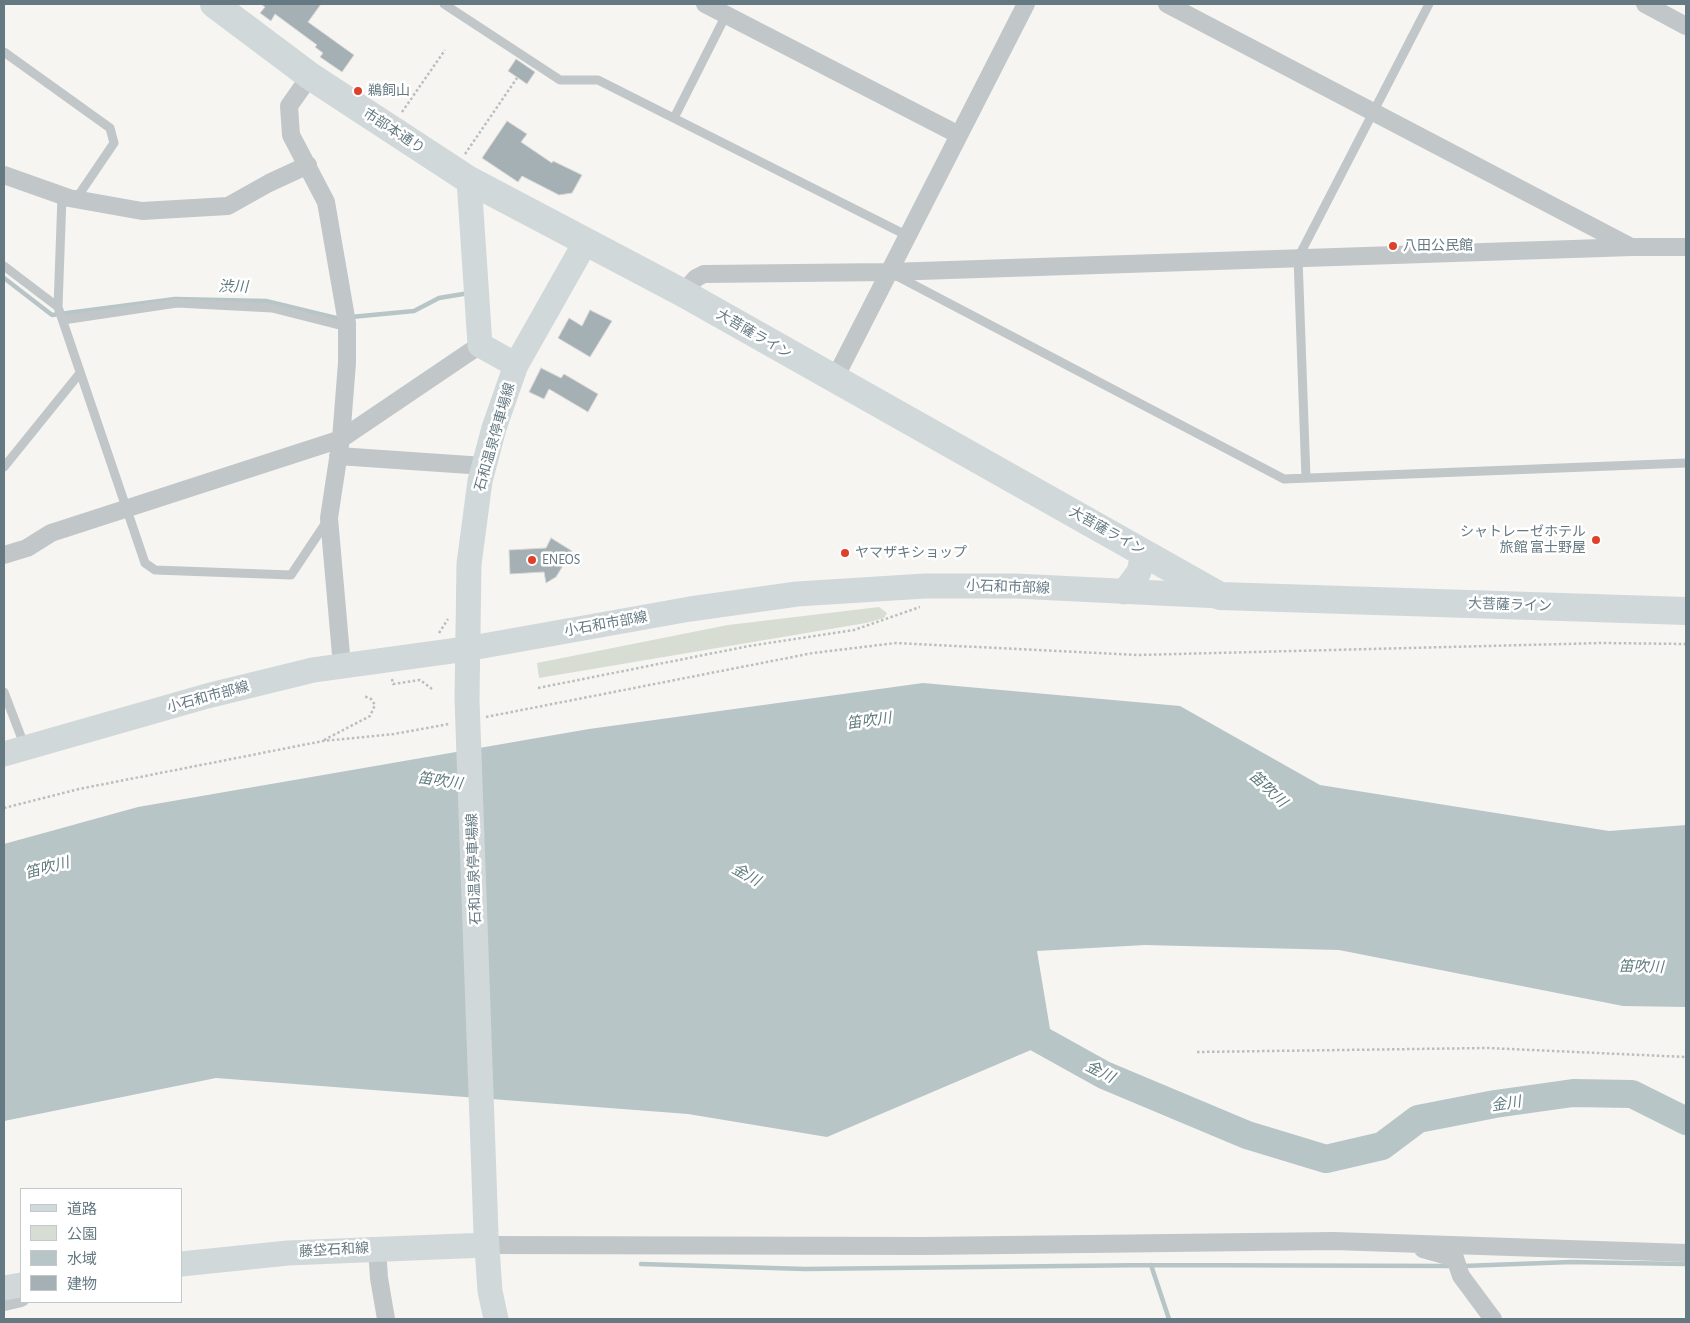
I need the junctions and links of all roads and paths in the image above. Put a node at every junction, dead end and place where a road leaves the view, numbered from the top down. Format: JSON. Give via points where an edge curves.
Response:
{"nodes":[{"id":1,"x":444,"y":4,"type":"edge"},
{"id":2,"x":705,"y":4,"type":"edge"},
{"id":3,"x":1026,"y":4,"type":"edge"},
{"id":4,"x":1167,"y":4,"type":"edge"},
{"id":5,"x":1429,"y":4,"type":"edge"},
{"id":6,"x":1645,"y":4,"type":"edge"},
{"id":7,"x":221,"y":6,"type":"edge"},
{"id":8,"x":726,"y":15,"type":"junction"},
{"id":9,"x":1686,"y":26,"type":"edge"},
{"id":10,"x":445,"y":50,"type":"dead end"},
{"id":11,"x":4,"y":52,"type":"edge"},
{"id":12,"x":310,"y":76,"type":"junction"},
{"id":13,"x":517,"y":78,"type":"dead end"},
{"id":14,"x":1375,"y":112,"type":"junction"},
{"id":15,"x":400,"y":115,"type":"dead end"},
{"id":16,"x":674,"y":118,"type":"junction"},
{"id":17,"x":959,"y":135,"type":"junction"},
{"id":18,"x":308,"y":165,"type":"junction"},
{"id":19,"x":467,"y":167,"type":"junction"},
{"id":20,"x":4,"y":175,"type":"edge"},
{"id":21,"x":69,"y":198,"type":"junction"},
{"id":22,"x":908,"y":236,"type":"junction"},
{"id":23,"x":585,"y":243,"type":"junction"},
{"id":24,"x":1632,"y":247,"type":"junction"},
{"id":25,"x":1686,"y":247,"type":"edge"},
{"id":26,"x":1298,"y":258,"type":"junction"},
{"id":27,"x":4,"y":266,"type":"edge"},
{"id":28,"x":890,"y":272,"type":"junction"},
{"id":29,"x":683,"y":293,"type":"junction"},
{"id":30,"x":59,"y":307,"type":"junction"},
{"id":31,"x":346,"y":319,"type":"junction"},
{"id":32,"x":63,"y":320,"type":"junction"},
{"id":33,"x":480,"y":344,"type":"junction"},
{"id":34,"x":516,"y":364,"type":"junction"},
{"id":35,"x":80,"y":373,"type":"junction"},
{"id":36,"x":834,"y":380,"type":"junction"},
{"id":37,"x":341,"y":439,"type":"junction"},
{"id":38,"x":338,"y":456,"type":"junction"},
{"id":39,"x":1686,"y":463,"type":"edge"},
{"id":40,"x":484,"y":466,"type":"junction"},
{"id":41,"x":4,"y":468,"type":"edge"},
{"id":42,"x":1306,"y":478,"type":"junction"},
{"id":43,"x":126,"y":508,"type":"junction"},
{"id":44,"x":329,"y":518,"type":"junction"},
{"id":45,"x":1140,"y":550,"type":"junction"},
{"id":46,"x":4,"y":555,"type":"edge"},
{"id":47,"x":1124,"y":592,"type":"junction"},
{"id":48,"x":1220,"y":596,"type":"junction"},
{"id":49,"x":928,"y":605,"type":"dead end"},
{"id":50,"x":1686,"y":610,"type":"edge"},
{"id":51,"x":1686,"y":644,"type":"edge"},
{"id":52,"x":466,"y":649,"type":"junction"},
{"id":53,"x":342,"y":666,"type":"junction"},
{"id":54,"x":393,"y":684,"type":"dead end"},
{"id":55,"x":538,"y":688,"type":"dead end"},
{"id":56,"x":432,"y":689,"type":"dead end"},
{"id":57,"x":4,"y":692,"type":"edge"},
{"id":58,"x":364,"y":696,"type":"dead end"},
{"id":59,"x":474,"y":708,"type":"junction"},
{"id":60,"x":451,"y":723,"type":"dead end"},
{"id":61,"x":323,"y":741,"type":"junction"},
{"id":62,"x":14,"y":751,"type":"edge"},
{"id":63,"x":4,"y":808,"type":"edge"},
{"id":64,"x":1197,"y":1052,"type":"dead end"},
{"id":65,"x":1686,"y":1057,"type":"edge"},
{"id":66,"x":486,"y":1239,"type":"junction"},
{"id":67,"x":1401,"y":1242,"type":"junction"},
{"id":68,"x":377,"y":1252,"type":"junction"},
{"id":69,"x":1686,"y":1253,"type":"edge"},
{"id":70,"x":182,"y":1264,"type":"edge"},
{"id":71,"x":20,"y":1285,"type":"edge"},
{"id":72,"x":4,"y":1288,"type":"edge"},
{"id":73,"x":20,"y":1298,"type":"edge"},
{"id":74,"x":4,"y":1302,"type":"edge"},
{"id":75,"x":386,"y":1319,"type":"edge"},
{"id":76,"x":496,"y":1319,"type":"edge"},
{"id":77,"x":1493,"y":1319,"type":"edge"}],
"edges":[{"from":1,"to":16,"type":"lane","via":[[560,80],[598,80]]},
{"from":2,"to":8,"type":"street"},
{"from":3,"to":17,"type":"street"},
{"from":4,"to":14,"type":"street"},
{"from":5,"to":14,"type":"lane"},
{"from":6,"to":9,"type":"street"},
{"from":7,"to":12,"type":"highway","name":"市部本通り"},
{"from":8,"to":16,"type":"lane"},
{"from":8,"to":17,"type":"street"},
{"from":10,"to":15,"type":"path"},
{"from":11,"to":21,"type":"lane","via":[[110,128],[114,143]]},
{"from":12,"to":18,"type":"street","via":[[289,106],[291,135]]},
{"from":12,"to":19,"type":"highway","name":"市部本通り"},
{"from":13,"to":19,"type":"path"},
{"from":14,"to":24,"type":"street"},
{"from":14,"to":26,"type":"lane"},
{"from":16,"to":22,"type":"lane"},
{"from":17,"to":22,"type":"street"},
{"from":18,"to":21,"type":"street","via":[[228,206],[142,211]]},
{"from":18,"to":31,"type":"street","via":[[326,202]]},
{"from":19,"to":23,"type":"highway","name":"市部本通り"},
{"from":19,"to":33,"type":"main road"},
{"from":20,"to":21,"type":"street"},
{"from":21,"to":30,"type":"lane"},
{"from":22,"to":28,"type":"street"},
{"from":23,"to":29,"type":"highway","name":"大菩薩ライン"},
{"from":23,"to":34,"type":"main road","name":"石和温泉停車場線"},
{"from":24,"to":25,"type":"street"},
{"from":24,"to":26,"type":"street"},
{"from":26,"to":28,"type":"street"},
{"from":26,"to":42,"type":"lane"},
{"from":27,"to":30,"type":"lane"},
{"from":28,"to":29,"type":"street","via":[[704,274]]},
{"from":28,"to":36,"type":"street"},
{"from":28,"to":42,"type":"lane","via":[[1284,479]]},
{"from":29,"to":36,"type":"highway","name":"大菩薩ライン"},
{"from":30,"to":32,"type":"lane"},
{"from":31,"to":32,"type":"lane","via":[[272,308],[178,303]]},
{"from":31,"to":37,"type":"street","via":[[347,363]]},
{"from":32,"to":35,"type":"lane"},
{"from":33,"to":34,"type":"main road","name":"石和温泉停車場線"},
{"from":33,"to":37,"type":"street"},
{"from":34,"to":40,"type":"main road","name":"石和温泉停車場線"},
{"from":35,"to":41,"type":"lane"},
{"from":35,"to":43,"type":"lane"},
{"from":36,"to":45,"type":"highway","name":"大菩薩ライン"},
{"from":37,"to":38,"type":"street"},
{"from":37,"to":43,"type":"street"},
{"from":38,"to":40,"type":"street"},
{"from":38,"to":44,"type":"street"},
{"from":39,"to":42,"type":"lane"},
{"from":40,"to":52,"type":"main road","name":"石和温泉停車場線","via":[[469,564]]},
{"from":43,"to":44,"type":"lane","via":[[145,563],[155,570],[291,575]]},
{"from":43,"to":46,"type":"street","via":[[52,533],[27,548]]},
{"from":44,"to":53,"type":"street"},
{"from":45,"to":47,"type":"main road","via":[[1140,572]]},
{"from":45,"to":48,"type":"highway","name":"大菩薩ライン"},
{"from":47,"to":48,"type":"main road","name":"小石和市部線"},
{"from":47,"to":52,"type":"main road","name":"小石和市部線","via":[[1015,586],[925,586],[798,594],[690,609]]},
{"from":48,"to":50,"type":"highway","name":"大菩薩ライン"},
{"from":49,"to":55,"type":"path","via":[[854,630],[749,646]]},
{"from":51,"to":59,"type":"path","via":[[1574,643],[1138,655],[896,643],[813,653]]},
{"from":52,"to":53,"type":"main road","name":"小石和市部線"},
{"from":52,"to":59,"type":"main road","name":"石和温泉停車場線"},
{"from":53,"to":62,"type":"main road","name":"小石和市部線","via":[[207,696]]},
{"from":54,"to":56,"type":"path","via":[[420,680]]},
{"from":57,"to":62,"type":"lane"},
{"from":58,"to":61,"type":"path","via":[[375,705],[370,716]]},
{"from":59,"to":66,"type":"main road","name":"石和温泉停車場線"},
{"from":60,"to":61,"type":"path","via":[[394,734]]},
{"from":61,"to":63,"type":"path","via":[[79,789]]},
{"from":64,"to":65,"type":"path","via":[[1488,1048]]},
{"from":66,"to":67,"type":"street","via":[[925,1246]]},
{"from":66,"to":68,"type":"main road","name":"藤垈石和線"},
{"from":66,"to":76,"type":"main road","name":"石和温泉停車場線"},
{"from":67,"to":69,"type":"street"},
{"from":67,"to":77,"type":"street","via":[[1455,1258],[1461,1276]]},
{"from":68,"to":70,"type":"main road","name":"藤垈石和線","via":[[288,1253]]},
{"from":68,"to":75,"type":"street"},
{"from":71,"to":72,"type":"main road"},
{"from":73,"to":74,"type":"street"}]}
